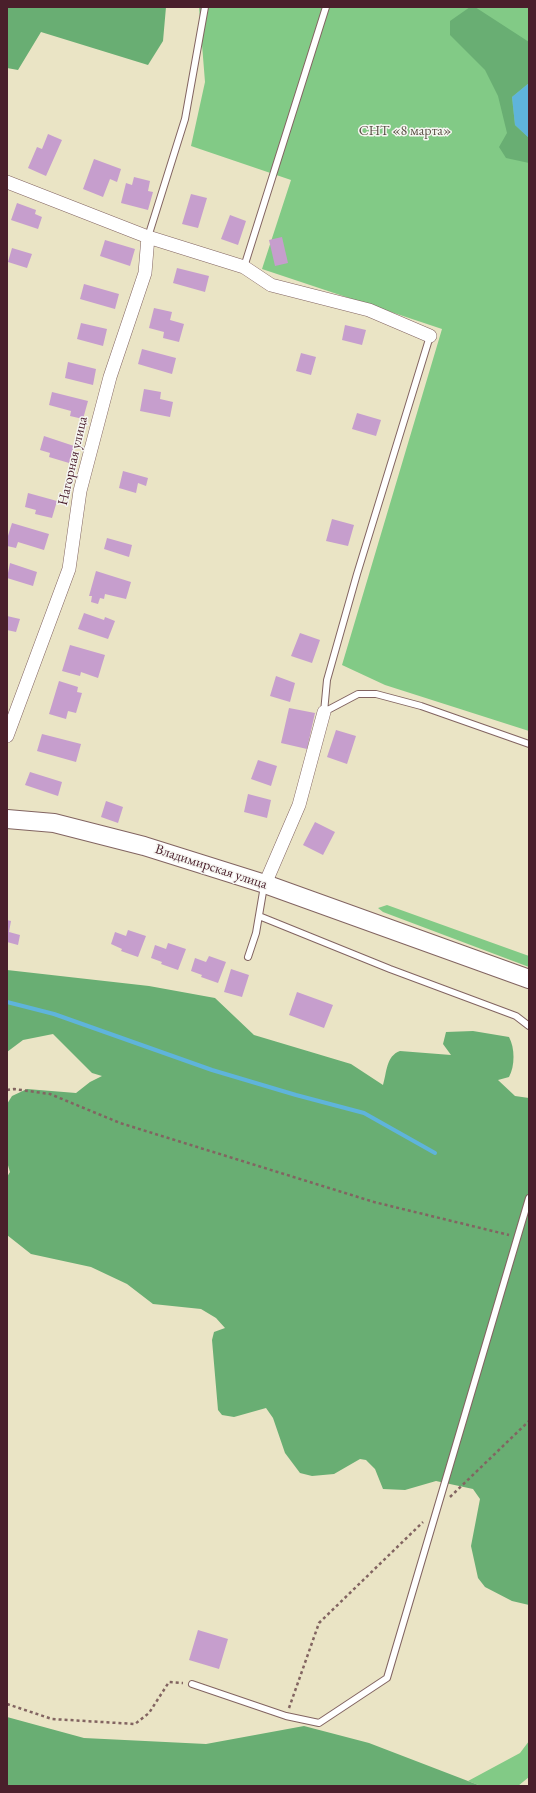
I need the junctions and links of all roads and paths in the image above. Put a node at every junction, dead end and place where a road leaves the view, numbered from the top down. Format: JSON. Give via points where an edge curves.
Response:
{"nodes":[{"id":1,"x":205,"y":7,"type":"edge"},
{"id":2,"x":326,"y":7,"type":"edge"},
{"id":3,"x":7,"y":182,"type":"edge"},
{"id":4,"x":148,"y":237,"type":"junction"},
{"id":5,"x":244,"y":267,"type":"junction"},
{"id":6,"x":430,"y":336,"type":"joint"},
{"id":7,"x":324,"y":712,"type":"junction"},
{"id":8,"x":7,"y":736,"type":"edge"},
{"id":9,"x":529,"y":744,"type":"edge"},
{"id":10,"x":7,"y":819,"type":"edge"},
{"id":11,"x":265,"y":884,"type":"junction"},
{"id":12,"x":259,"y":916,"type":"junction"},
{"id":13,"x":248,"y":957,"type":"dead end"},
{"id":14,"x":529,"y":979,"type":"edge"},
{"id":15,"x":529,"y":1026,"type":"edge"},
{"id":16,"x":7,"y":1090,"type":"edge"},
{"id":17,"x":529,"y":1198,"type":"edge"},
{"id":18,"x":517,"y":1237,"type":"junction"},
{"id":19,"x":529,"y":1421,"type":"edge"},
{"id":20,"x":438,"y":1509,"type":"junction"},
{"id":21,"x":192,"y":1684,"type":"joint"},
{"id":22,"x":7,"y":1704,"type":"edge"},
{"id":23,"x":286,"y":1716,"type":"junction"}],
"edges":[{"from":1,"to":4,"type":"lane","via":[[185,119]]},
{"from":2,"to":5,"type":"lane"},
{"from":3,"to":4,"type":"street"},
{"from":4,"to":5,"type":"street"},
{"from":4,"to":8,"type":"street","name":"Нагорная улица","via":[[145,273],[110,377],[80,491],[69,569]]},
{"from":5,"to":6,"type":"street","via":[[271,284],[369,310]]},
{"from":6,"to":7,"type":"lane","via":[[352,589],[327,680]]},
{"from":7,"to":9,"type":"lane","via":[[358,694],[376,694],[421,706]]},
{"from":7,"to":11,"type":"street","via":[[299,805]]},
{"from":10,"to":11,"type":"street","name":"Владимирская улица","via":[[54,823],[144,846]]},
{"from":11,"to":12,"type":"lane"},
{"from":11,"to":14,"type":"street","name":"Владимирская улица"},
{"from":12,"to":13,"type":"lane"},
{"from":12,"to":15,"type":"lane","via":[[516,1016]]},
{"from":16,"to":18,"type":"path","via":[[50,1094],[120,1123],[374,1202]]},
{"from":17,"to":18,"type":"lane"},
{"from":18,"to":20,"type":"lane"},
{"from":19,"to":20,"type":"path"},
{"from":20,"to":23,"type":"path","via":[[319,1623]]},
{"from":20,"to":23,"type":"lane","via":[[387,1678],[319,1723]]},
{"from":21,"to":22,"type":"path","via":[[169,1682],[149,1713],[135,1724],[52,1719]]},
{"from":21,"to":23,"type":"lane"}]}
